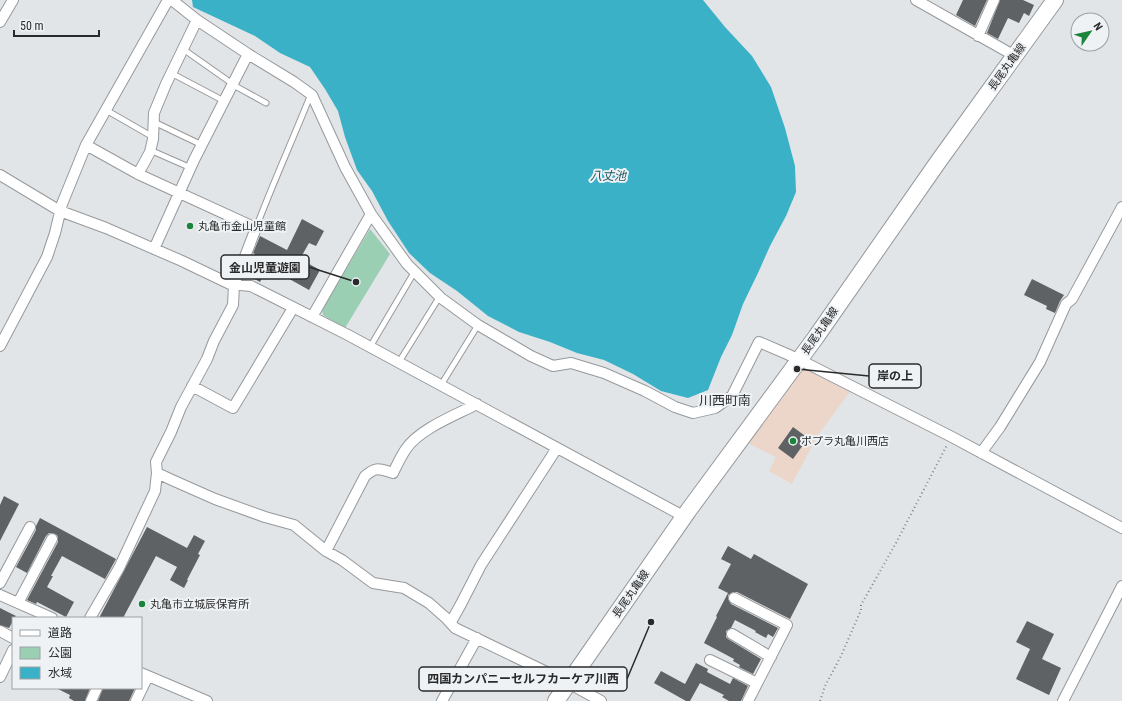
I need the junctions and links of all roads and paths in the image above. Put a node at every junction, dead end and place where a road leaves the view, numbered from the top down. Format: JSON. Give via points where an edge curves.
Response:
{"nodes":[{"id":1,"x":13,"y":0,"type":"edge"},
{"id":2,"x":168,"y":0,"type":"edge"},
{"id":3,"x":172,"y":0,"type":"edge"},
{"id":4,"x":916,"y":0,"type":"edge"},
{"id":5,"x":994,"y":0,"type":"edge"},
{"id":6,"x":1055,"y":0,"type":"edge"},
{"id":7,"x":197,"y":20,"type":"junction"},
{"id":8,"x":0,"y":22,"type":"edge"},
{"id":9,"x":978,"y":36,"type":"junction"},
{"id":10,"x":183,"y":49,"type":"junction"},
{"id":11,"x":248,"y":54,"type":"junction"},
{"id":12,"x":1015,"y":56,"type":"junction"},
{"id":13,"x":171,"y":73,"type":"junction"},
{"id":14,"x":233,"y":84,"type":"junction"},
{"id":15,"x":310,"y":94,"type":"junction"},
{"id":16,"x":224,"y":101,"type":"junction"},
{"id":17,"x":266,"y":103,"type":"dead end"},
{"id":18,"x":106,"y":110,"type":"junction"},
{"id":19,"x":154,"y":122,"type":"junction"},
{"id":20,"x":153,"y":137,"type":"junction"},
{"id":21,"x":86,"y":145,"type":"junction"},
{"id":22,"x":202,"y":145,"type":"junction"},
{"id":23,"x":150,"y":150,"type":"junction"},
{"id":24,"x":191,"y":168,"type":"junction"},
{"id":25,"x":138,"y":174,"type":"junction"},
{"id":26,"x":0,"y":175,"type":"edge"},
{"id":27,"x":180,"y":193,"type":"junction"},
{"id":28,"x":1122,"y":207,"type":"edge"},
{"id":29,"x":60,"y":211,"type":"junction"},
{"id":30,"x":371,"y":214,"type":"junction"},
{"id":31,"x":256,"y":228,"type":"junction"},
{"id":32,"x":154,"y":249,"type":"junction"},
{"id":33,"x":414,"y":271,"type":"junction"},
{"id":34,"x":234,"y":285,"type":"junction"},
{"id":35,"x":440,"y":296,"type":"junction"},
{"id":36,"x":293,"y":308,"type":"junction"},
{"id":37,"x":312,"y":317,"type":"junction"},
{"id":38,"x":478,"y":324,"type":"junction"},
{"id":39,"x":0,"y":346,"type":"edge"},
{"id":40,"x":370,"y":347,"type":"junction"},
{"id":41,"x":799,"y":360,"type":"junction"},
{"id":42,"x":399,"y":362,"type":"junction"},
{"id":43,"x":441,"y":385,"type":"junction"},
{"id":44,"x":192,"y":386,"type":"junction"},
{"id":45,"x":477,"y":404,"type":"junction"},
{"id":46,"x":952,"y":437,"type":"junction"},
{"id":47,"x":557,"y":448,"type":"junction"},
{"id":48,"x":981,"y":453,"type":"junction"},
{"id":49,"x":157,"y":473,"type":"junction"},
{"id":50,"x":685,"y":516,"type":"junction"},
{"id":51,"x":30,"y":528,"type":"dead end"},
{"id":52,"x":1122,"y":528,"type":"edge"},
{"id":53,"x":52,"y":539,"type":"dead end"},
{"id":54,"x":326,"y":551,"type":"junction"},
{"id":55,"x":0,"y":583,"type":"edge"},
{"id":56,"x":1122,"y":586,"type":"edge"},
{"id":57,"x":0,"y":595,"type":"edge"},
{"id":58,"x":734,"y":598,"type":"dead end"},
{"id":59,"x":18,"y":603,"type":"junction"},
{"id":60,"x":31,"y":614,"type":"edge"},
{"id":61,"x":47,"y":617,"type":"edge"},
{"id":62,"x":91,"y":617,"type":"edge"},
{"id":63,"x":451,"y":622,"type":"junction"},
{"id":64,"x":0,"y":631,"type":"edge"},
{"id":65,"x":732,"y":634,"type":"dead end"},
{"id":66,"x":12,"y":637,"type":"edge"},
{"id":67,"x":477,"y":638,"type":"junction"},
{"id":68,"x":12,"y":651,"type":"edge"},
{"id":69,"x":771,"y":657,"type":"junction"},
{"id":70,"x":710,"y":660,"type":"dead end"},
{"id":71,"x":3,"y":663,"type":"edge"},
{"id":72,"x":144,"y":674,"type":"edge"},
{"id":73,"x":0,"y":677,"type":"edge"},
{"id":74,"x":569,"y":683,"type":"junction"},
{"id":75,"x":757,"y":684,"type":"junction"},
{"id":76,"x":97,"y":689,"type":"edge"},
{"id":77,"x":140,"y":689,"type":"edge"},
{"id":78,"x":91,"y":701,"type":"edge"},
{"id":79,"x":136,"y":701,"type":"edge"},
{"id":80,"x":207,"y":701,"type":"edge"},
{"id":81,"x":442,"y":701,"type":"edge"},
{"id":82,"x":556,"y":701,"type":"edge"},
{"id":83,"x":601,"y":701,"type":"edge"},
{"id":84,"x":748,"y":701,"type":"edge"},
{"id":85,"x":820,"y":701,"type":"edge"},
{"id":86,"x":1063,"y":701,"type":"edge"}],
"edges":[{"from":1,"to":8,"type":"street"},
{"from":2,"to":18,"type":"street"},
{"from":3,"to":7,"type":"street"},
{"from":4,"to":9,"type":"street"},
{"from":5,"to":9,"type":"street"},
{"from":6,"to":12,"type":"main road","name":"長尾丸亀線"},
{"from":7,"to":10,"type":"street"},
{"from":7,"to":11,"type":"street"},
{"from":9,"to":12,"type":"street"},
{"from":10,"to":13,"type":"street"},
{"from":10,"to":14,"type":"lane"},
{"from":11,"to":14,"type":"street"},
{"from":11,"to":15,"type":"street"},
{"from":12,"to":41,"type":"main road","name":"長尾丸亀線"},
{"from":13,"to":16,"type":"lane"},
{"from":13,"to":19,"type":"street","via":[[154,113]]},
{"from":14,"to":16,"type":"street"},
{"from":14,"to":17,"type":"lane"},
{"from":15,"to":30,"type":"street"},
{"from":15,"to":31,"type":"lane"},
{"from":16,"to":22,"type":"street"},
{"from":18,"to":20,"type":"lane"},
{"from":18,"to":21,"type":"street"},
{"from":19,"to":20,"type":"street"},
{"from":19,"to":22,"type":"lane"},
{"from":20,"to":23,"type":"street"},
{"from":21,"to":25,"type":"street"},
{"from":21,"to":29,"type":"street"},
{"from":22,"to":24,"type":"street"},
{"from":23,"to":24,"type":"lane"},
{"from":23,"to":25,"type":"street"},
{"from":24,"to":27,"type":"street"},
{"from":25,"to":27,"type":"street"},
{"from":26,"to":29,"type":"street"},
{"from":27,"to":31,"type":"street"},
{"from":27,"to":32,"type":"street"},
{"from":28,"to":48,"type":"street","via":[[1072,299],[1066,304],[1040,362]]},
{"from":29,"to":32,"type":"street"},
{"from":29,"to":39,"type":"street","via":[[47,257]]},
{"from":30,"to":33,"type":"street"},
{"from":30,"to":37,"type":"street"},
{"from":31,"to":34,"type":"street"},
{"from":32,"to":34,"type":"street"},
{"from":33,"to":35,"type":"street"},
{"from":33,"to":40,"type":"lane"},
{"from":34,"to":36,"type":"street","via":[[251,286]]},
{"from":34,"to":44,"type":"street","via":[[233,305]]},
{"from":35,"to":38,"type":"street"},
{"from":35,"to":42,"type":"lane"},
{"from":36,"to":37,"type":"street"},
{"from":36,"to":44,"type":"street","via":[[233,408]]},
{"from":37,"to":40,"type":"street"},
{"from":38,"to":41,"type":"street","via":[[531,356],[553,366],[572,363],[604,373],[675,408],[693,413],[715,408],[732,396],[759,342]]},
{"from":38,"to":43,"type":"lane"},
{"from":40,"to":42,"type":"street"},
{"from":41,"to":46,"type":"street"},
{"from":41,"to":50,"type":"main road","name":"長尾丸亀線"},
{"from":42,"to":43,"type":"street"},
{"from":43,"to":45,"type":"street"},
{"from":44,"to":49,"type":"street","via":[[156,462]]},
{"from":45,"to":47,"type":"street"},
{"from":45,"to":54,"type":"street","via":[[434,426],[414,440],[406,448],[393,473],[379,469],[372,470],[365,476]]},
{"from":46,"to":48,"type":"street"},
{"from":46,"to":85,"type":"path","via":[[861,605]]},
{"from":47,"to":50,"type":"street"},
{"from":47,"to":63,"type":"street","via":[[481,565]]},
{"from":48,"to":52,"type":"street"},
{"from":49,"to":54,"type":"street","via":[[215,499],[294,525]]},
{"from":49,"to":62,"type":"street","via":[[155,491],[119,568]]},
{"from":50,"to":74,"type":"main road","name":"長尾丸亀線"},
{"from":51,"to":55,"type":"street"},
{"from":53,"to":59,"type":"street"},
{"from":54,"to":63,"type":"street","via":[[373,583],[404,588],[430,603]]},
{"from":56,"to":86,"type":"street"},
{"from":57,"to":59,"type":"street"},
{"from":58,"to":69,"type":"street","via":[[787,625]]},
{"from":59,"to":60,"type":"street"},
{"from":60,"to":61,"type":"street"},
{"from":63,"to":67,"type":"street","via":[[455,628]]},
{"from":64,"to":66,"type":"street"},
{"from":65,"to":69,"type":"street"},
{"from":67,"to":74,"type":"street"},
{"from":67,"to":81,"type":"street"},
{"from":68,"to":71,"type":"street"},
{"from":69,"to":75,"type":"street"},
{"from":70,"to":75,"type":"street"},
{"from":71,"to":73,"type":"street"},
{"from":72,"to":80,"type":"street"},
{"from":74,"to":82,"type":"main road","name":"長尾丸亀線"},
{"from":74,"to":83,"type":"street"},
{"from":75,"to":84,"type":"street"},
{"from":76,"to":78,"type":"street"},
{"from":77,"to":79,"type":"street"}]}
